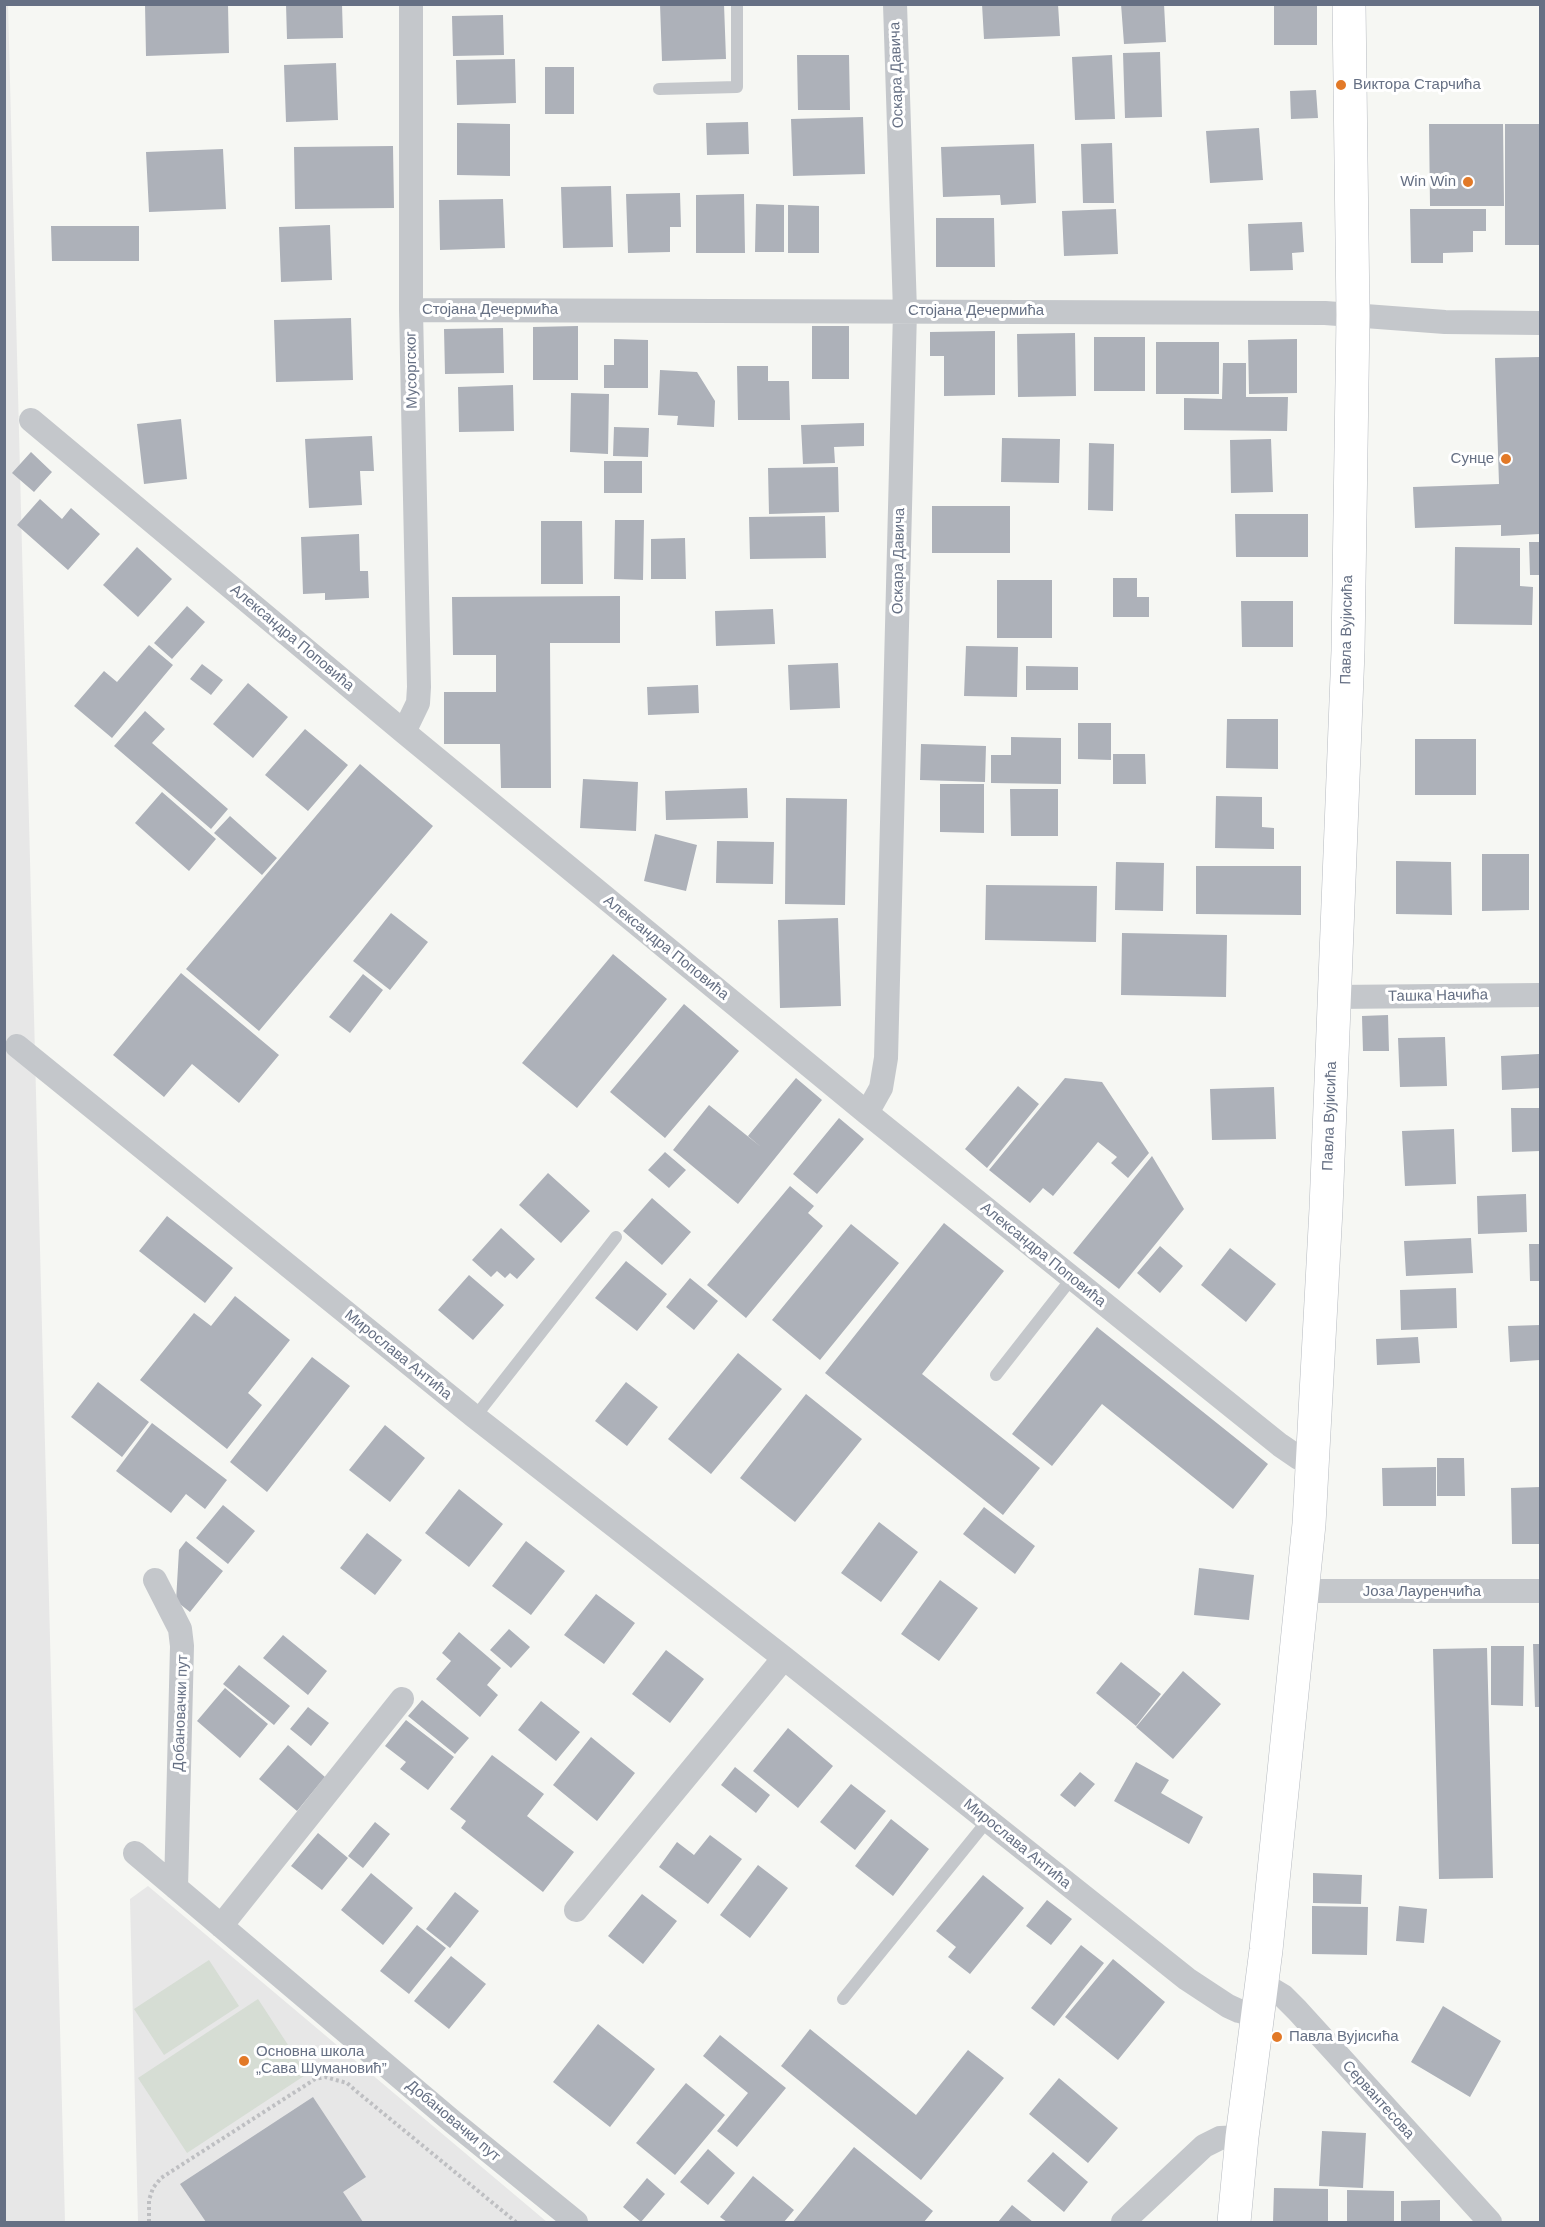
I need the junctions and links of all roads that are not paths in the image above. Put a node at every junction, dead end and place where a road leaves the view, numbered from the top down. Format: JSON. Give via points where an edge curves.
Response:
{"nodes":[{"id":1,"x":411,"y":4,"type":"edge"},
{"id":2,"x":737,"y":4,"type":"edge"},
{"id":3,"x":895,"y":4,"type":"edge"},
{"id":4,"x":1349,"y":4,"type":"edge"},
{"id":5,"x":659,"y":88,"type":"dead end"},
{"id":6,"x":411,"y":310,"type":"junction"},
{"id":7,"x":905,"y":311,"type":"junction"},
{"id":8,"x":1353,"y":315,"type":"junction"},
{"id":9,"x":1540,"y":323,"type":"edge"},
{"id":10,"x":31,"y":420,"type":"dead end"},
{"id":11,"x":404,"y":732,"type":"junction"},
{"id":12,"x":1540,"y":995,"type":"edge"},
{"id":13,"x":1335,"y":997,"type":"junction"},
{"id":14,"x":17,"y":1046,"type":"dead end"},
{"id":15,"x":867,"y":1113,"type":"junction"},
{"id":16,"x":616,"y":1237,"type":"dead end"},
{"id":17,"x":1072,"y":1278,"type":"junction"},
{"id":18,"x":996,"y":1375,"type":"dead end"},
{"id":19,"x":475,"y":1417,"type":"junction"},
{"id":20,"x":1312,"y":1461,"type":"junction"},
{"id":21,"x":155,"y":1580,"type":"dead end"},
{"id":22,"x":1303,"y":1591,"type":"junction"},
{"id":23,"x":1540,"y":1591,"type":"edge"},
{"id":24,"x":784,"y":1658,"type":"junction"},
{"id":25,"x":402,"y":1699,"type":"dead end"},
{"id":26,"x":988,"y":1820,"type":"junction"},
{"id":27,"x":135,"y":1853,"type":"dead end"},
{"id":28,"x":176,"y":1888,"type":"junction"},
{"id":29,"x":576,"y":1910,"type":"dead end"},
{"id":30,"x":221,"y":1926,"type":"junction"},
{"id":31,"x":1263,"y":1984,"type":"junction"},
{"id":32,"x":843,"y":1999,"type":"dead end"},
{"id":33,"x":1258,"y":2016,"type":"junction"},
{"id":34,"x":1242,"y":2137,"type":"junction"},
{"id":35,"x":576,"y":2223,"type":"edge"},
{"id":36,"x":1123,"y":2223,"type":"edge"},
{"id":37,"x":1234,"y":2223,"type":"edge"},
{"id":38,"x":1490,"y":2223,"type":"edge"}],
"edges":[{"from":1,"to":6,"type":"street","name":"Мусоргског"},
{"from":2,"to":5,"type":"lane","via":[[737,87]]},
{"from":3,"to":7,"type":"street","name":"Оскара Давича"},
{"from":4,"to":8,"type":"street","name":"Павла Вујисића"},
{"from":6,"to":7,"type":"street","name":"Стојана Дечермића"},
{"from":6,"to":11,"type":"street","name":"Мусоргског","via":[[419,687],[418,703]]},
{"from":7,"to":8,"type":"street","name":"Стојана Дечермића"},
{"from":7,"to":15,"type":"street","name":"Оскара Давича","via":[[886,1058],[881,1088]]},
{"from":8,"to":9,"type":"street","name":"Стојана Дечермића","via":[[1445,322]]},
{"from":8,"to":13,"type":"street","name":"Павла Вујисића","via":[[1348,651]]},
{"from":10,"to":11,"type":"street","name":"Александра Поповића"},
{"from":11,"to":15,"type":"street","name":"Александра Поповића"},
{"from":12,"to":13,"type":"street","name":"Ташка Начића"},
{"from":13,"to":20,"type":"street","name":"Павла Вујисића"},
{"from":14,"to":19,"type":"street","name":"Мирослава Антића"},
{"from":15,"to":17,"type":"street","name":"Александра Поповића"},
{"from":16,"to":19,"type":"lane"},
{"from":17,"to":18,"type":"lane"},
{"from":17,"to":20,"type":"street","name":"Александра Поповића","via":[[1280,1445],[1299,1458]]},
{"from":19,"to":24,"type":"street","name":"Мирослава Антића"},
{"from":20,"to":22,"type":"street","name":"Павла Вујисића"},
{"from":21,"to":28,"type":"street","name":"Добановачки пут","via":[[180,1629],[182,1646]]},
{"from":22,"to":23,"type":"street","name":"Јоза Лауренчића"},
{"from":22,"to":31,"type":"street","name":"Павла Вујисића"},
{"from":24,"to":26,"type":"street","name":"Мирослава Антића"},
{"from":24,"to":29,"type":"street"},
{"from":25,"to":30,"type":"street"},
{"from":26,"to":32,"type":"lane"},
{"from":26,"to":33,"type":"street","name":"Мирослава Антића","via":[[1187,1979],[1228,2006]]},
{"from":27,"to":28,"type":"street","name":"Добановачки пут"},
{"from":28,"to":30,"type":"street","name":"Добановачки пут"},
{"from":30,"to":35,"type":"street","name":"Добановачки пут"},
{"from":31,"to":33,"type":"street","name":"Павла Вујисића"},
{"from":31,"to":38,"type":"street","name":"Сервантесова","via":[[1297,2010]]},
{"from":33,"to":34,"type":"street","name":"Павла Вујисића"},
{"from":34,"to":36,"type":"street","via":[[1220,2138],[1204,2146]]},
{"from":34,"to":37,"type":"street","name":"Павла Вујисића"}]}
